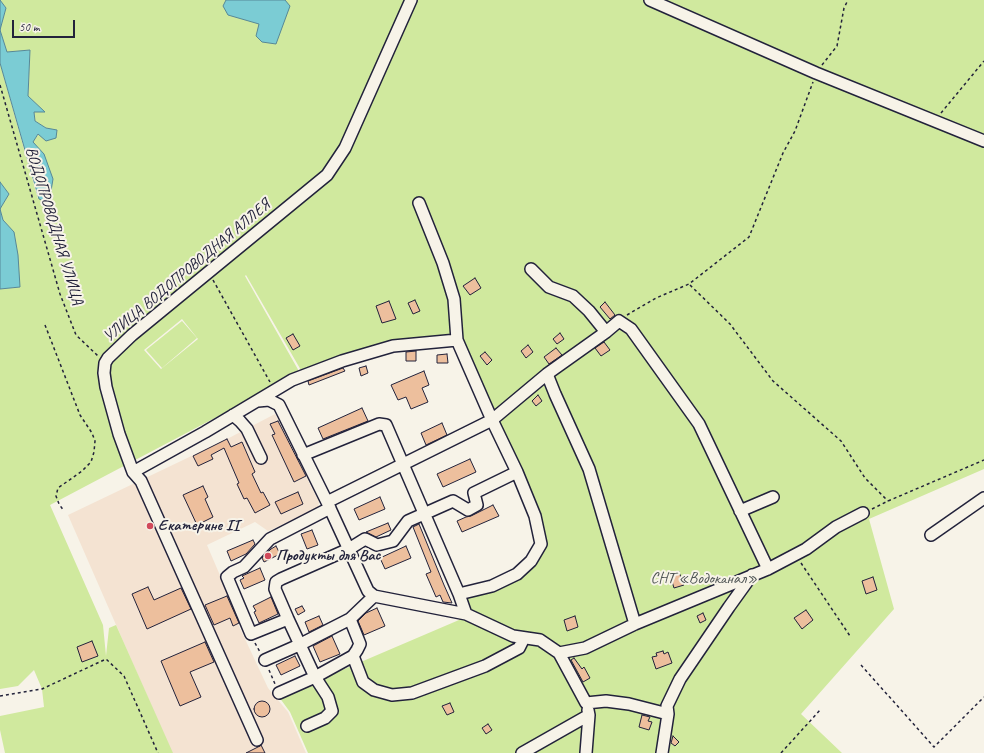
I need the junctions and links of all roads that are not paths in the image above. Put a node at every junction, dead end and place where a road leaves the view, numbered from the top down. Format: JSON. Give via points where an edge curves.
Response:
{"nodes":[{"id":1,"x":411,"y":0,"type":"edge"},
{"id":2,"x":650,"y":0,"type":"edge"},
{"id":3,"x":984,"y":141,"type":"edge"},
{"id":4,"x":419,"y":203,"type":"dead end"},
{"id":5,"x":531,"y":269,"type":"dead end"},
{"id":6,"x":606,"y":332,"type":"junction"},
{"id":7,"x":457,"y":340,"type":"junction"},
{"id":8,"x":547,"y":374,"type":"junction"},
{"id":9,"x":257,"y":401,"type":"junction"},
{"id":10,"x":233,"y":415,"type":"junction"},
{"id":11,"x":492,"y":420,"type":"junction"},
{"id":12,"x":303,"y":455,"type":"junction"},
{"id":13,"x":261,"y":458,"type":"dead end"},
{"id":14,"x":402,"y":464,"type":"junction"},
{"id":15,"x":133,"y":472,"type":"junction"},
{"id":16,"x":517,"y":472,"type":"junction"},
{"id":17,"x":773,"y":497,"type":"dead end"},
{"id":18,"x":984,"y":498,"type":"edge"},
{"id":19,"x":328,"y":505,"type":"junction"},
{"id":20,"x":740,"y":511,"type":"junction"},
{"id":21,"x":424,"y":513,"type":"junction"},
{"id":22,"x":864,"y":513,"type":"road end"},
{"id":23,"x":931,"y":535,"type":"dead end"},
{"id":24,"x":349,"y":549,"type":"junction"},
{"id":25,"x":768,"y":569,"type":"junction"},
{"id":26,"x":752,"y":575,"type":"junction"},
{"id":27,"x":459,"y":594,"type":"junction"},
{"id":28,"x":374,"y":596,"type":"junction"},
{"id":29,"x":466,"y":614,"type":"junction"},
{"id":30,"x":288,"y":619,"type":"junction"},
{"id":31,"x":350,"y":619,"type":"junction"},
{"id":32,"x":635,"y":624,"type":"junction"},
{"id":33,"x":524,"y":638,"type":"junction"},
{"id":34,"x":299,"y":645,"type":"junction"},
{"id":35,"x":559,"y":653,"type":"junction"},
{"id":36,"x":353,"y":656,"type":"junction"},
{"id":37,"x":265,"y":660,"type":"dead end"},
{"id":38,"x":315,"y":677,"type":"junction"},
{"id":39,"x":279,"y":693,"type":"dead end"},
{"id":40,"x":586,"y":703,"type":"junction"},
{"id":41,"x":668,"y":714,"type":"junction"},
{"id":42,"x":589,"y":715,"type":"junction"},
{"id":43,"x":307,"y":726,"type":"dead end"},
{"id":44,"x":257,"y":740,"type":"dead end"},
{"id":45,"x":585,"y":752,"type":"edge"},
{"id":46,"x":522,"y":753,"type":"edge"},
{"id":47,"x":662,"y":753,"type":"edge"}],
"edges":[{"from":1,"to":15,"type":"street","name":"УЛИЦА ВОДОПРОВОДНАЯ АЛЛЕЯ","via":[[345,148],[327,175],[132,335],[105,362],[106,387]]},
{"from":2,"to":3,"type":"street","via":[[816,73]]},
{"from":4,"to":7,"type":"street","via":[[443,263],[454,300]]},
{"from":5,"to":6,"type":"street","via":[[549,287],[573,296]]},
{"from":6,"to":8,"type":"street"},
{"from":6,"to":20,"type":"street","via":[[619,321],[631,329],[699,424]]},
{"from":7,"to":9,"type":"street","via":[[392,346],[342,361],[292,380]]},
{"from":7,"to":11,"type":"street"},
{"from":8,"to":11,"type":"street"},
{"from":8,"to":32,"type":"street","via":[[589,469]]},
{"from":9,"to":10,"type":"street"},
{"from":9,"to":12,"type":"street","via":[[269,400],[279,405]]},
{"from":10,"to":13,"type":"street","via":[[246,429]]},
{"from":10,"to":15,"type":"street"},
{"from":11,"to":14,"type":"street"},
{"from":11,"to":16,"type":"street"},
{"from":12,"to":14,"type":"street","via":[[379,424],[386,425]]},
{"from":12,"to":19,"type":"street"},
{"from":14,"to":19,"type":"street"},
{"from":14,"to":21,"type":"street"},
{"from":15,"to":44,"type":"street","name":"УЛИЦА ВОДОПРОВОДНАЯ АЛЛЕЯ","via":[[141,480]]},
{"from":16,"to":21,"type":"street","via":[[474,493],[477,505],[468,510],[453,501]]},
{"from":16,"to":27,"type":"street","via":[[535,516],[541,544],[531,561],[517,574],[492,586]]},
{"from":17,"to":20,"type":"street"},
{"from":18,"to":23,"type":"street"},
{"from":19,"to":24,"type":"street"},
{"from":19,"to":30,"type":"street","via":[[270,539],[244,567],[227,577],[251,634]]},
{"from":20,"to":25,"type":"street"},
{"from":21,"to":24,"type":"street","via":[[408,521],[393,541],[377,545],[365,540]]},
{"from":21,"to":27,"type":"street"},
{"from":22,"to":25,"type":"street","via":[[836,527],[806,549]]},
{"from":24,"to":28,"type":"street","via":[[364,585]]},
{"from":24,"to":30,"type":"street","via":[[276,582],[275,589]]},
{"from":25,"to":26,"type":"street"},
{"from":26,"to":32,"type":"street"},
{"from":26,"to":41,"type":"street","via":[[680,679],[667,706]]},
{"from":27,"to":29,"type":"street"},
{"from":28,"to":29,"type":"street"},
{"from":28,"to":31,"type":"street"},
{"from":29,"to":33,"type":"street","via":[[512,636]]},
{"from":30,"to":34,"type":"street"},
{"from":31,"to":34,"type":"street"},
{"from":31,"to":36,"type":"street","via":[[360,644]]},
{"from":32,"to":35,"type":"street","via":[[585,648]]},
{"from":33,"to":35,"type":"street","via":[[540,640]]},
{"from":33,"to":36,"type":"street","via":[[519,648],[485,666],[412,693],[392,695],[374,690],[363,682]]},
{"from":34,"to":37,"type":"street"},
{"from":34,"to":38,"type":"street"},
{"from":35,"to":40,"type":"street"},
{"from":36,"to":38,"type":"street"},
{"from":38,"to":39,"type":"street"},
{"from":38,"to":43,"type":"street","via":[[328,697],[332,711],[325,718]]},
{"from":40,"to":41,"type":"street","via":[[606,701],[629,704]]},
{"from":40,"to":42,"type":"street"},
{"from":41,"to":47,"type":"street"},
{"from":42,"to":45,"type":"street"},
{"from":42,"to":46,"type":"street"}]}
